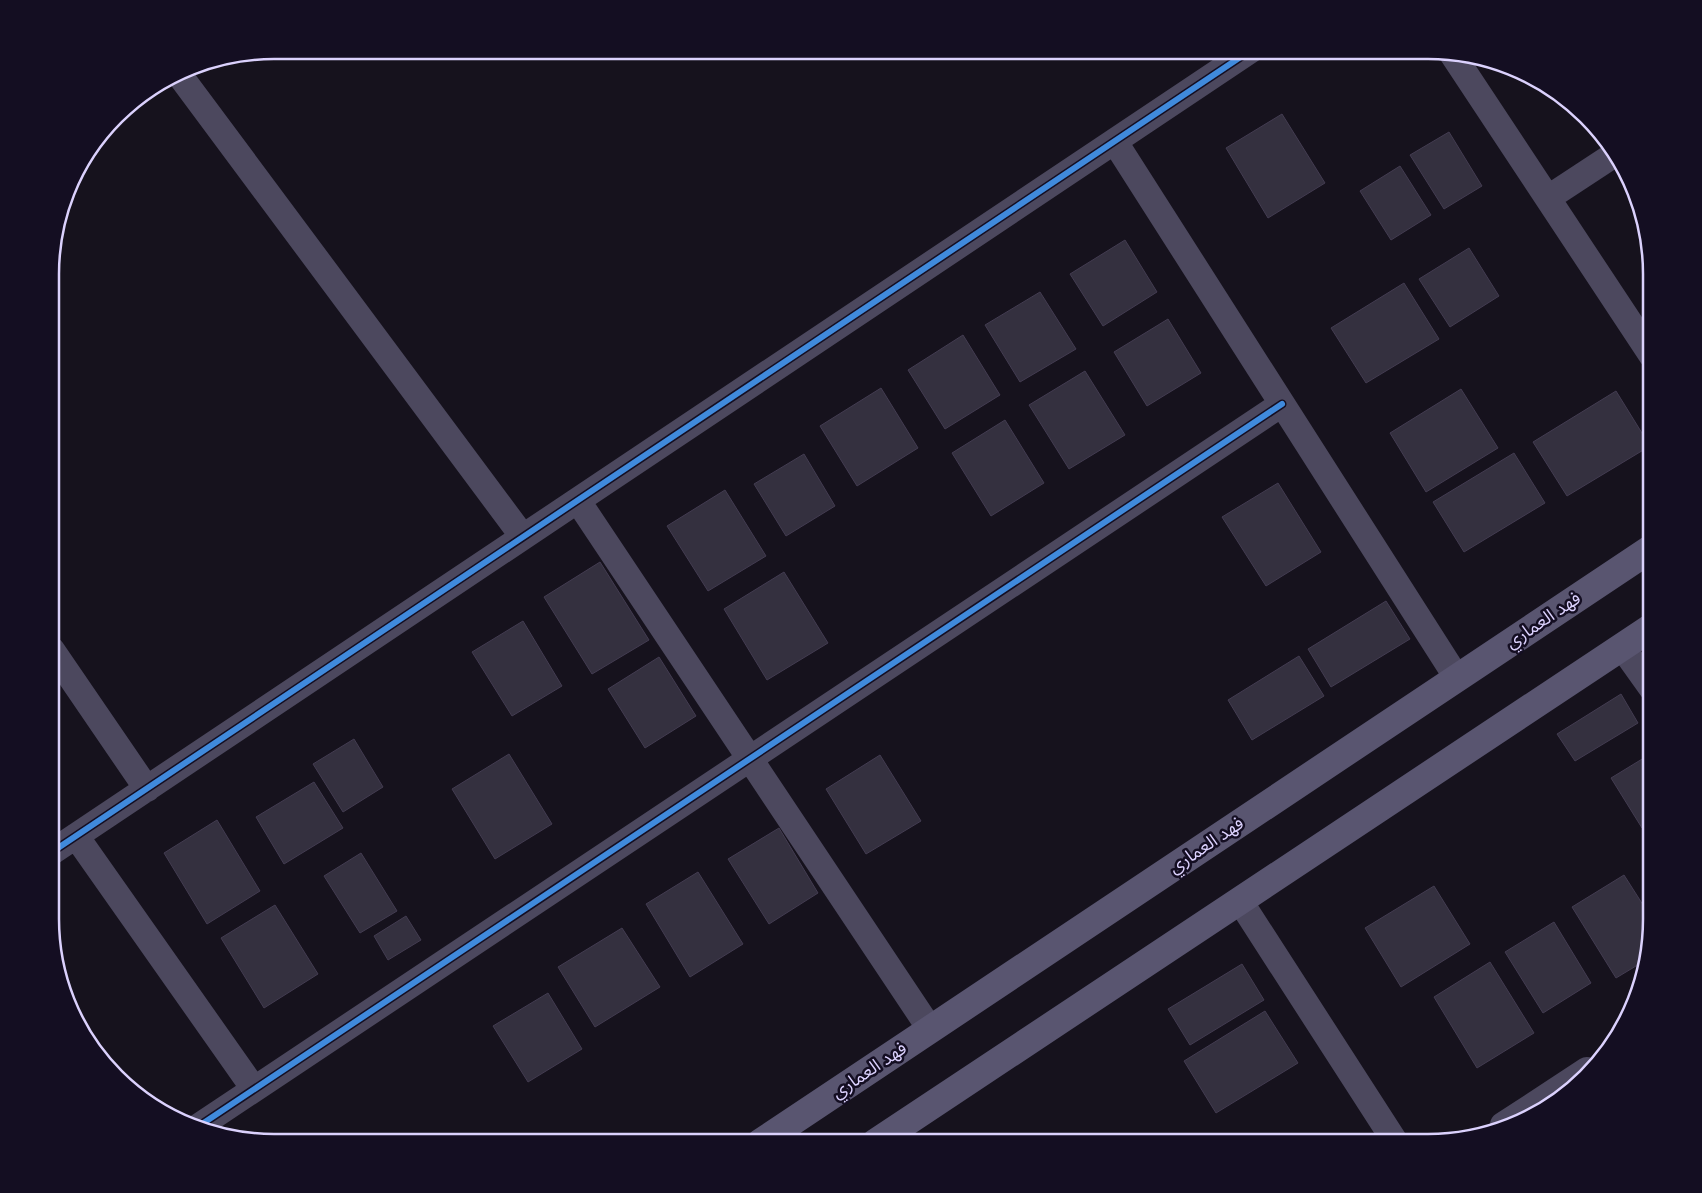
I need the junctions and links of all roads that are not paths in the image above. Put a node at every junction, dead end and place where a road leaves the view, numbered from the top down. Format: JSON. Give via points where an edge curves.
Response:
{"nodes":[{"id":1,"x":1238,"y":59,"type":"edge"},
{"id":2,"x":1457,"y":61,"type":"edge"},
{"id":3,"x":183,"y":79,"type":"edge"},
{"id":4,"x":1115,"y":142,"type":"junction"},
{"id":5,"x":1609,"y":158,"type":"edge"},
{"id":6,"x":1548,"y":198,"type":"junction"},
{"id":7,"x":1643,"y":342,"type":"edge"},
{"id":8,"x":1282,"y":404,"type":"junction"},
{"id":9,"x":578,"y":500,"type":"junction"},
{"id":10,"x":523,"y":537,"type":"junction"},
{"id":11,"x":1643,"y":554,"type":"edge"},
{"id":12,"x":1643,"y":634,"type":"edge"},
{"id":13,"x":1622,"y":647,"type":"junction"},
{"id":14,"x":59,"y":660,"type":"edge"},
{"id":15,"x":1643,"y":677,"type":"edge"},
{"id":16,"x":1456,"y":678,"type":"junction"},
{"id":17,"x":750,"y":759,"type":"junction"},
{"id":18,"x":147,"y":789,"type":"junction"},
{"id":19,"x":76,"y":836,"type":"junction"},
{"id":20,"x":59,"y":847,"type":"edge"},
{"id":21,"x":1240,"y":901,"type":"junction"},
{"id":22,"x":930,"y":1030,"type":"junction"},
{"id":23,"x":1568,"y":1083,"type":"edge"},
{"id":24,"x":254,"y":1089,"type":"junction"},
{"id":25,"x":1528,"y":1109,"type":"edge"},
{"id":26,"x":204,"y":1123,"type":"edge"},
{"id":27,"x":774,"y":1134,"type":"edge"},
{"id":28,"x":889,"y":1134,"type":"edge"},
{"id":29,"x":1390,"y":1134,"type":"edge"}],
"edges":[{"from":1,"to":4,"type":"street"},
{"from":2,"to":6,"type":"street"},
{"from":3,"to":10,"type":"street"},
{"from":4,"to":8,"type":"street"},
{"from":4,"to":9,"type":"street"},
{"from":5,"to":6,"type":"street"},
{"from":6,"to":7,"type":"street"},
{"from":8,"to":16,"type":"street"},
{"from":8,"to":17,"type":"street"},
{"from":9,"to":10,"type":"street"},
{"from":9,"to":17,"type":"street"},
{"from":10,"to":18,"type":"street"},
{"from":11,"to":16,"type":"street","name":"فهد العماري"},
{"from":12,"to":13,"type":"street"},
{"from":13,"to":15,"type":"street"},
{"from":13,"to":21,"type":"street"},
{"from":14,"to":18,"type":"street"},
{"from":16,"to":22,"type":"street","name":"فهد العماري"},
{"from":17,"to":22,"type":"street"},
{"from":17,"to":24,"type":"street"},
{"from":18,"to":19,"type":"street"},
{"from":19,"to":20,"type":"street"},
{"from":19,"to":24,"type":"street"},
{"from":21,"to":28,"type":"street"},
{"from":21,"to":29,"type":"street"},
{"from":22,"to":27,"type":"street","name":"فهد العماري"},
{"from":23,"to":25,"type":"street"},
{"from":24,"to":26,"type":"street"}]}
